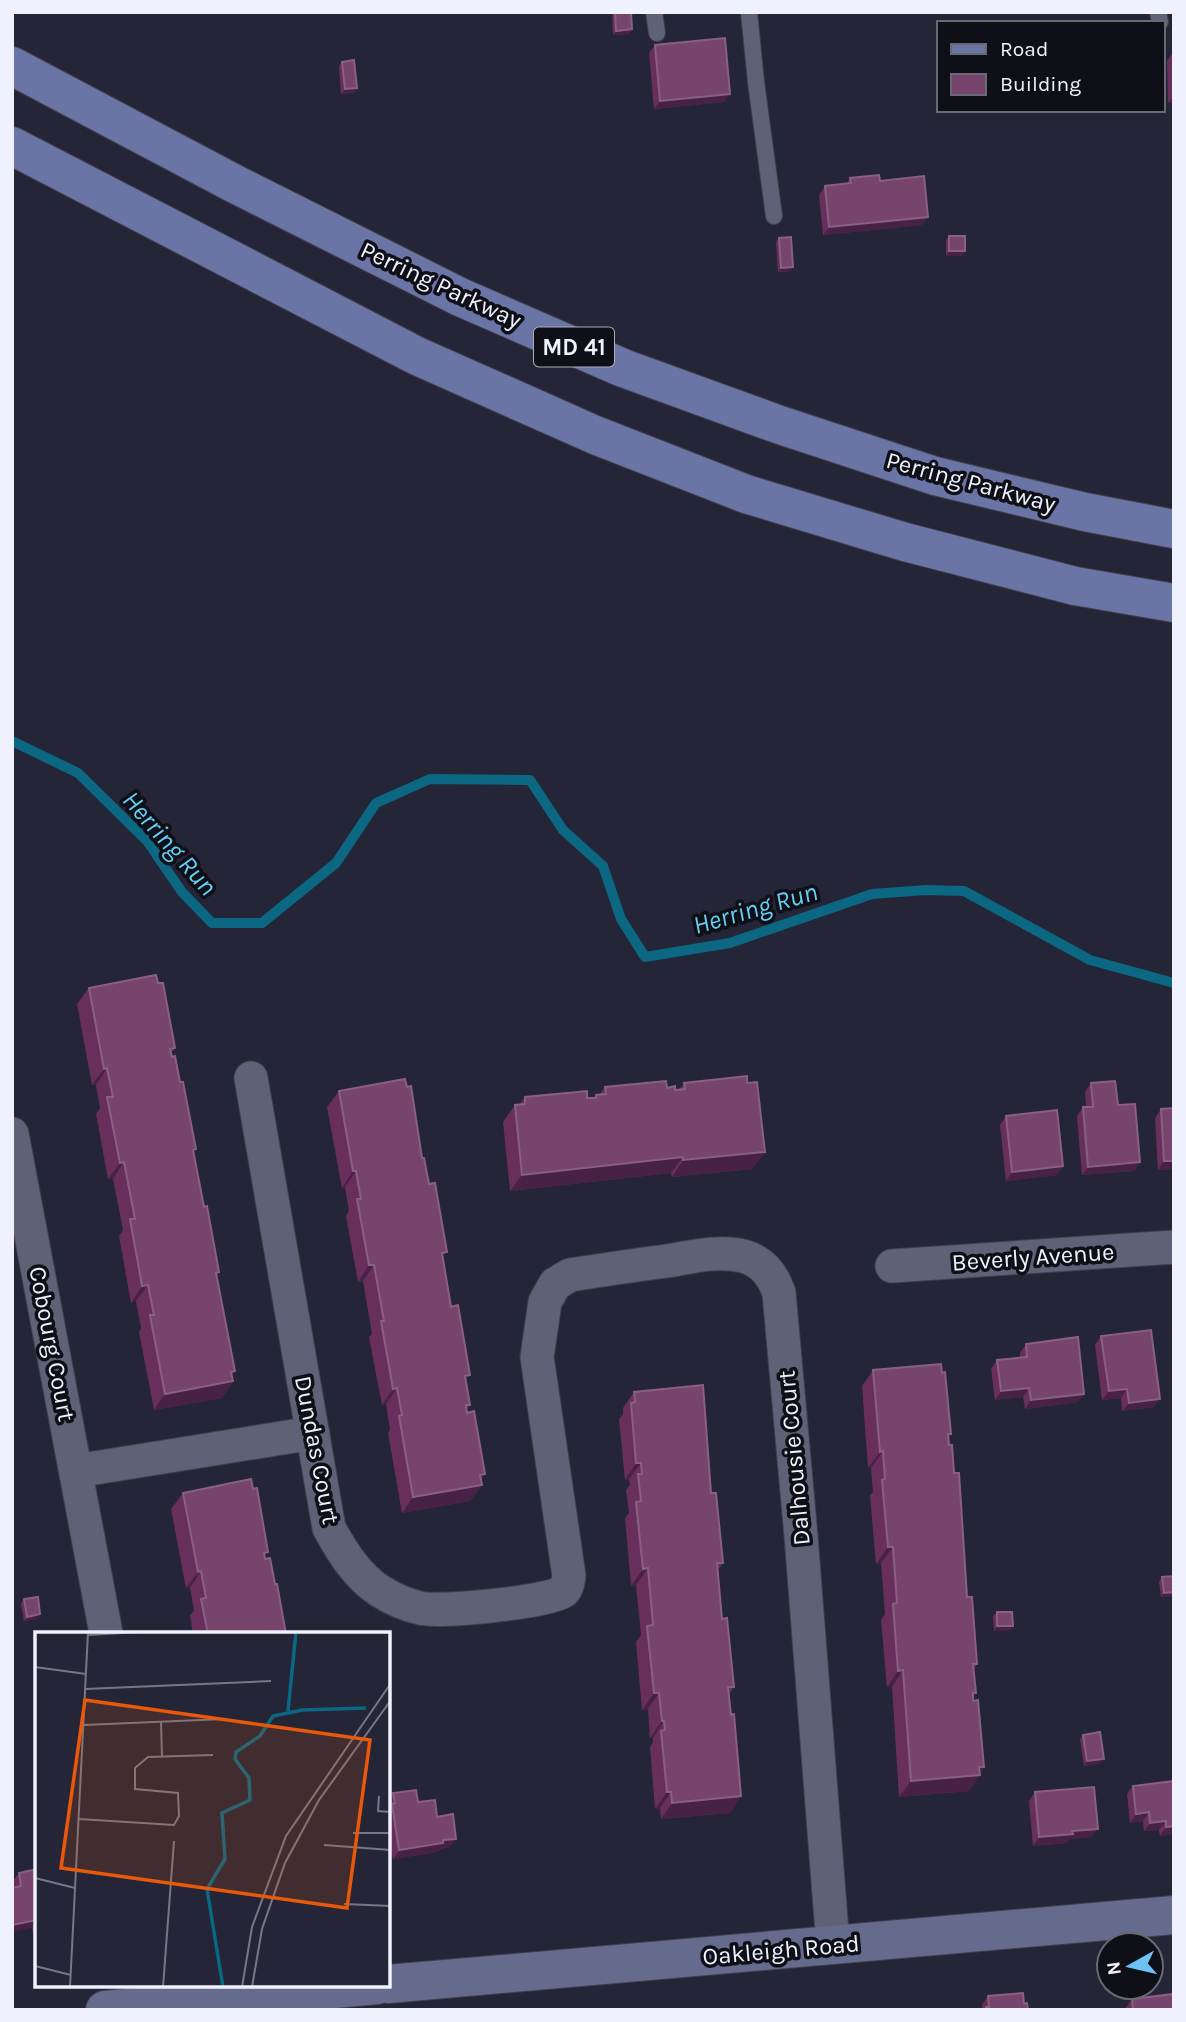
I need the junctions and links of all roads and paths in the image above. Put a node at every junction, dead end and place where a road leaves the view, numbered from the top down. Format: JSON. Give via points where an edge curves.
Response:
{"nodes":[{"id":1,"x":654,"y":12,"type":"edge"},
{"id":2,"x":749,"y":12,"type":"edge"},
{"id":3,"x":657,"y":33,"type":"dead end"},
{"id":4,"x":12,"y":66,"type":"edge"},
{"id":5,"x":12,"y":146,"type":"edge"},
{"id":6,"x":774,"y":216,"type":"dead end"},
{"id":7,"x":1174,"y":529,"type":"edge"},
{"id":8,"x":1174,"y":603,"type":"edge"},
{"id":9,"x":251,"y":1078,"type":"dead end"},
{"id":10,"x":12,"y":1134,"type":"edge"},
{"id":11,"x":1174,"y":1247,"type":"edge"},
{"id":12,"x":892,"y":1266,"type":"dead end"},
{"id":13,"x":537,"y":1357,"type":"joint"},
{"id":14,"x":313,"y":1433,"type":"junction"},
{"id":15,"x":76,"y":1471,"type":"junction"},
{"id":16,"x":106,"y":1632,"type":"edge"},
{"id":17,"x":1174,"y":1914,"type":"edge"},
{"id":18,"x":832,"y":1945,"type":"junction"},
{"id":19,"x":390,"y":1984,"type":"edge"},
{"id":20,"x":332,"y":1987,"type":"edge"},
{"id":21,"x":174,"y":1994,"type":"edge"},
{"id":22,"x":105,"y":2010,"type":"edge"}],
"edges":[{"from":1,"to":3,"type":"lane"},
{"from":2,"to":6,"type":"lane"},
{"from":4,"to":7,"type":"main road","name":"Perring Parkway","number":"MD 41","via":[[460,297],[623,368],[934,476]]},
{"from":5,"to":8,"type":"main road","via":[[417,356],[595,435],[746,494],[905,542],[1074,586]]},
{"from":9,"to":14,"type":"street","name":"Dundas Court"},
{"from":10,"to":15,"type":"street","name":"Cobourg Court"},
{"from":11,"to":12,"type":"street","name":"Beverly Avenue"},
{"from":13,"to":14,"type":"street","name":"Dundas Court","via":[[569,1576],[564,1592],[556,1595],[452,1610],[421,1609],[379,1590],[358,1572],[329,1528]]},
{"from":13,"to":18,"type":"street","name":"Dalhousie Court","via":[[545,1302],[555,1284],[570,1275],[709,1255],[742,1256],[765,1268],[776,1282],[801,1536]]},
{"from":14,"to":15,"type":"street"},
{"from":15,"to":16,"type":"street","name":"Cobourg Court"},
{"from":17,"to":18,"type":"street","name":"Oakleigh Road"},
{"from":18,"to":19,"type":"street","name":"Oakleigh Road"},
{"from":20,"to":21,"type":"street"},
{"from":21,"to":22,"type":"street"}]}
